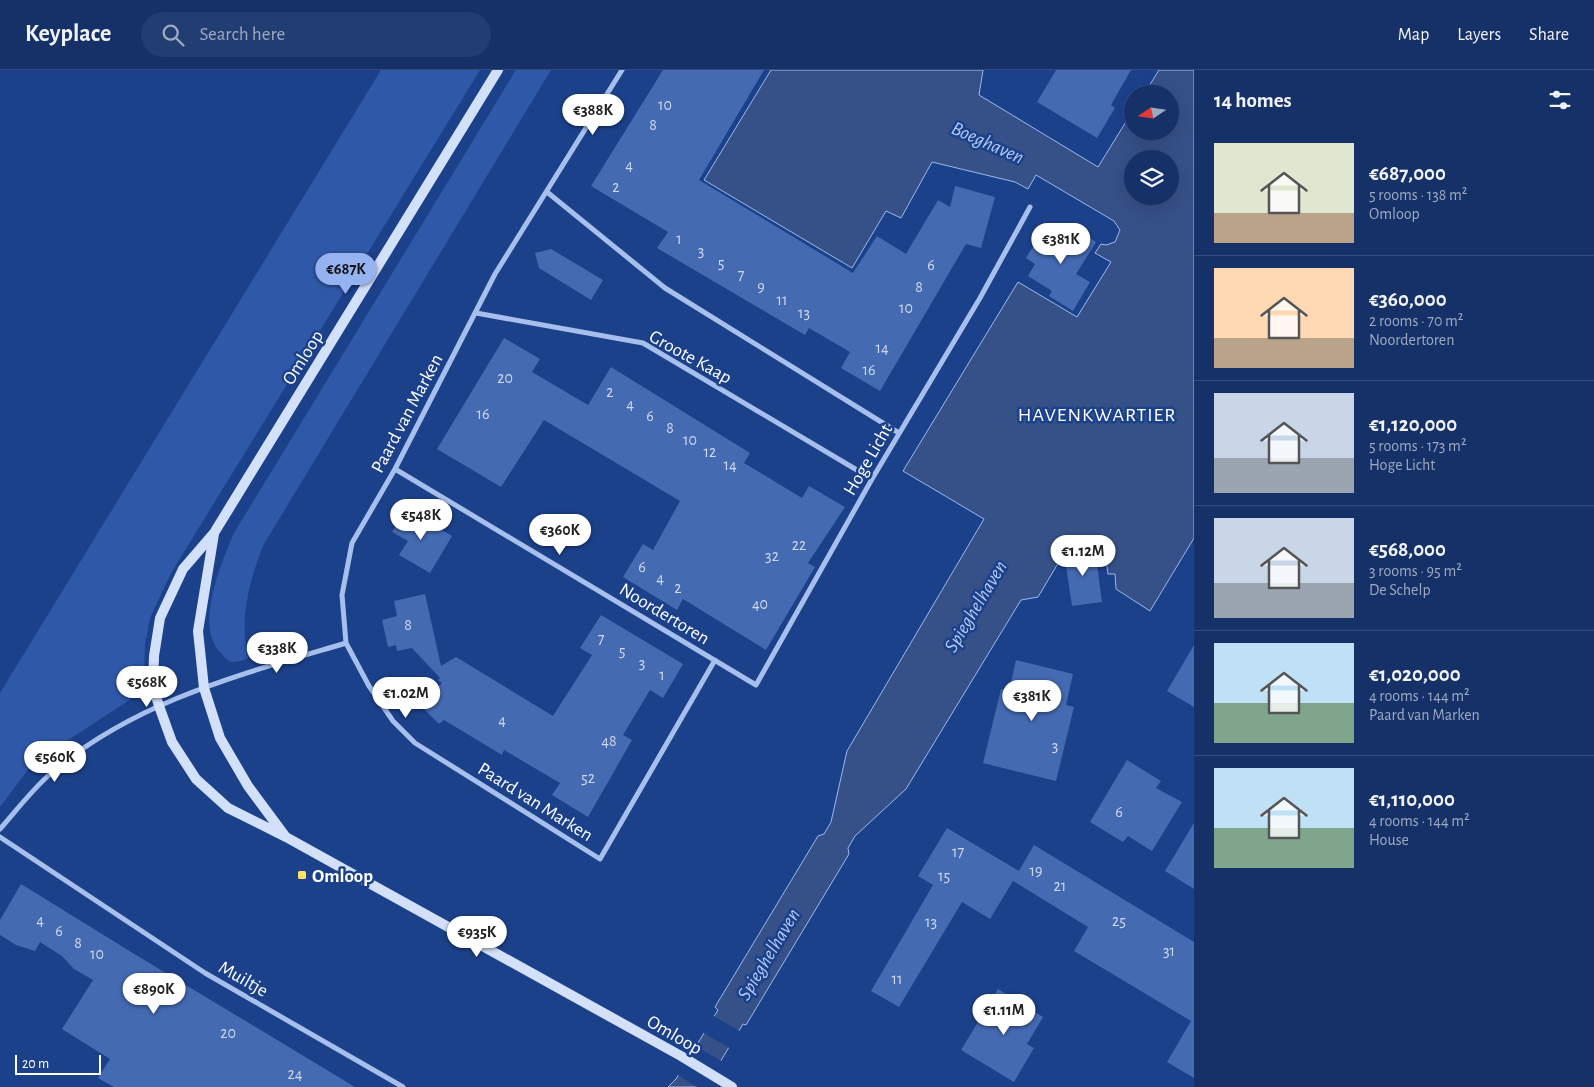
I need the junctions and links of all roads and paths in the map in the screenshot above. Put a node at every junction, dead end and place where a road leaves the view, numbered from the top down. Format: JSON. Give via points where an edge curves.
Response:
{"nodes":[{"id":1,"x":498,"y":70,"type":"edge"},
{"id":2,"x":622,"y":70,"type":"edge"},
{"id":3,"x":547,"y":192,"type":"junction"},
{"id":4,"x":1030,"y":207,"type":"dead end"},
{"id":5,"x":476,"y":313,"type":"junction"},
{"id":6,"x":899,"y":433,"type":"junction"},
{"id":7,"x":394,"y":469,"type":"junction"},
{"id":8,"x":872,"y":479,"type":"junction"},
{"id":9,"x":214,"y":534,"type":"junction"},
{"id":10,"x":346,"y":643,"type":"junction"},
{"id":11,"x":715,"y":660,"type":"junction"},
{"id":12,"x":204,"y":688,"type":"junction"},
{"id":13,"x":159,"y":706,"type":"junction"},
{"id":14,"x":0,"y":829,"type":"edge"},
{"id":15,"x":0,"y":837,"type":"edge"},
{"id":16,"x":286,"y":837,"type":"junction"},
{"id":17,"x":403,"y":1087,"type":"edge"},
{"id":18,"x":732,"y":1087,"type":"edge"}],
"edges":[{"from":1,"to":9,"type":"main road","name":"Omloop"},
{"from":2,"to":3,"type":"street","name":"Paard van Marken"},
{"from":3,"to":5,"type":"street","name":"Paard van Marken","via":[[495,274]]},
{"from":3,"to":6,"type":"street","via":[[665,288]]},
{"from":4,"to":6,"type":"street","name":"Hoge Licht"},
{"from":5,"to":7,"type":"street","name":"Paard van Marken"},
{"from":5,"to":8,"type":"street","name":"Groote Kaap","via":[[643,343]]},
{"from":6,"to":8,"type":"street","name":"Hoge Licht"},
{"from":7,"to":10,"type":"street","name":"Paard van Marken","via":[[352,543],[342,595]]},
{"from":7,"to":11,"type":"street","name":"Noordertoren"},
{"from":8,"to":11,"type":"street","name":"Hoge Licht","via":[[756,685]]},
{"from":9,"to":12,"type":"main road","name":"Omloop","via":[[198,631]]},
{"from":9,"to":13,"type":"main road","name":"Omloop","via":[[183,569],[160,618],[153,687]]},
{"from":10,"to":11,"type":"street","name":"Paard van Marken","via":[[369,686],[393,720],[415,743],[600,859]]},
{"from":10,"to":12,"type":"street"},
{"from":12,"to":13,"type":"street"},
{"from":12,"to":16,"type":"main road","name":"Omloop","via":[[220,738],[248,786]]},
{"from":13,"to":14,"type":"street","via":[[114,728],[78,752],[47,776]]},
{"from":13,"to":16,"type":"main road","name":"Omloop","via":[[172,742],[196,779],[228,808]]},
{"from":15,"to":17,"type":"street","name":"Muiltje","via":[[205,973]]},
{"from":16,"to":18,"type":"main road","name":"Omloop"}]}
